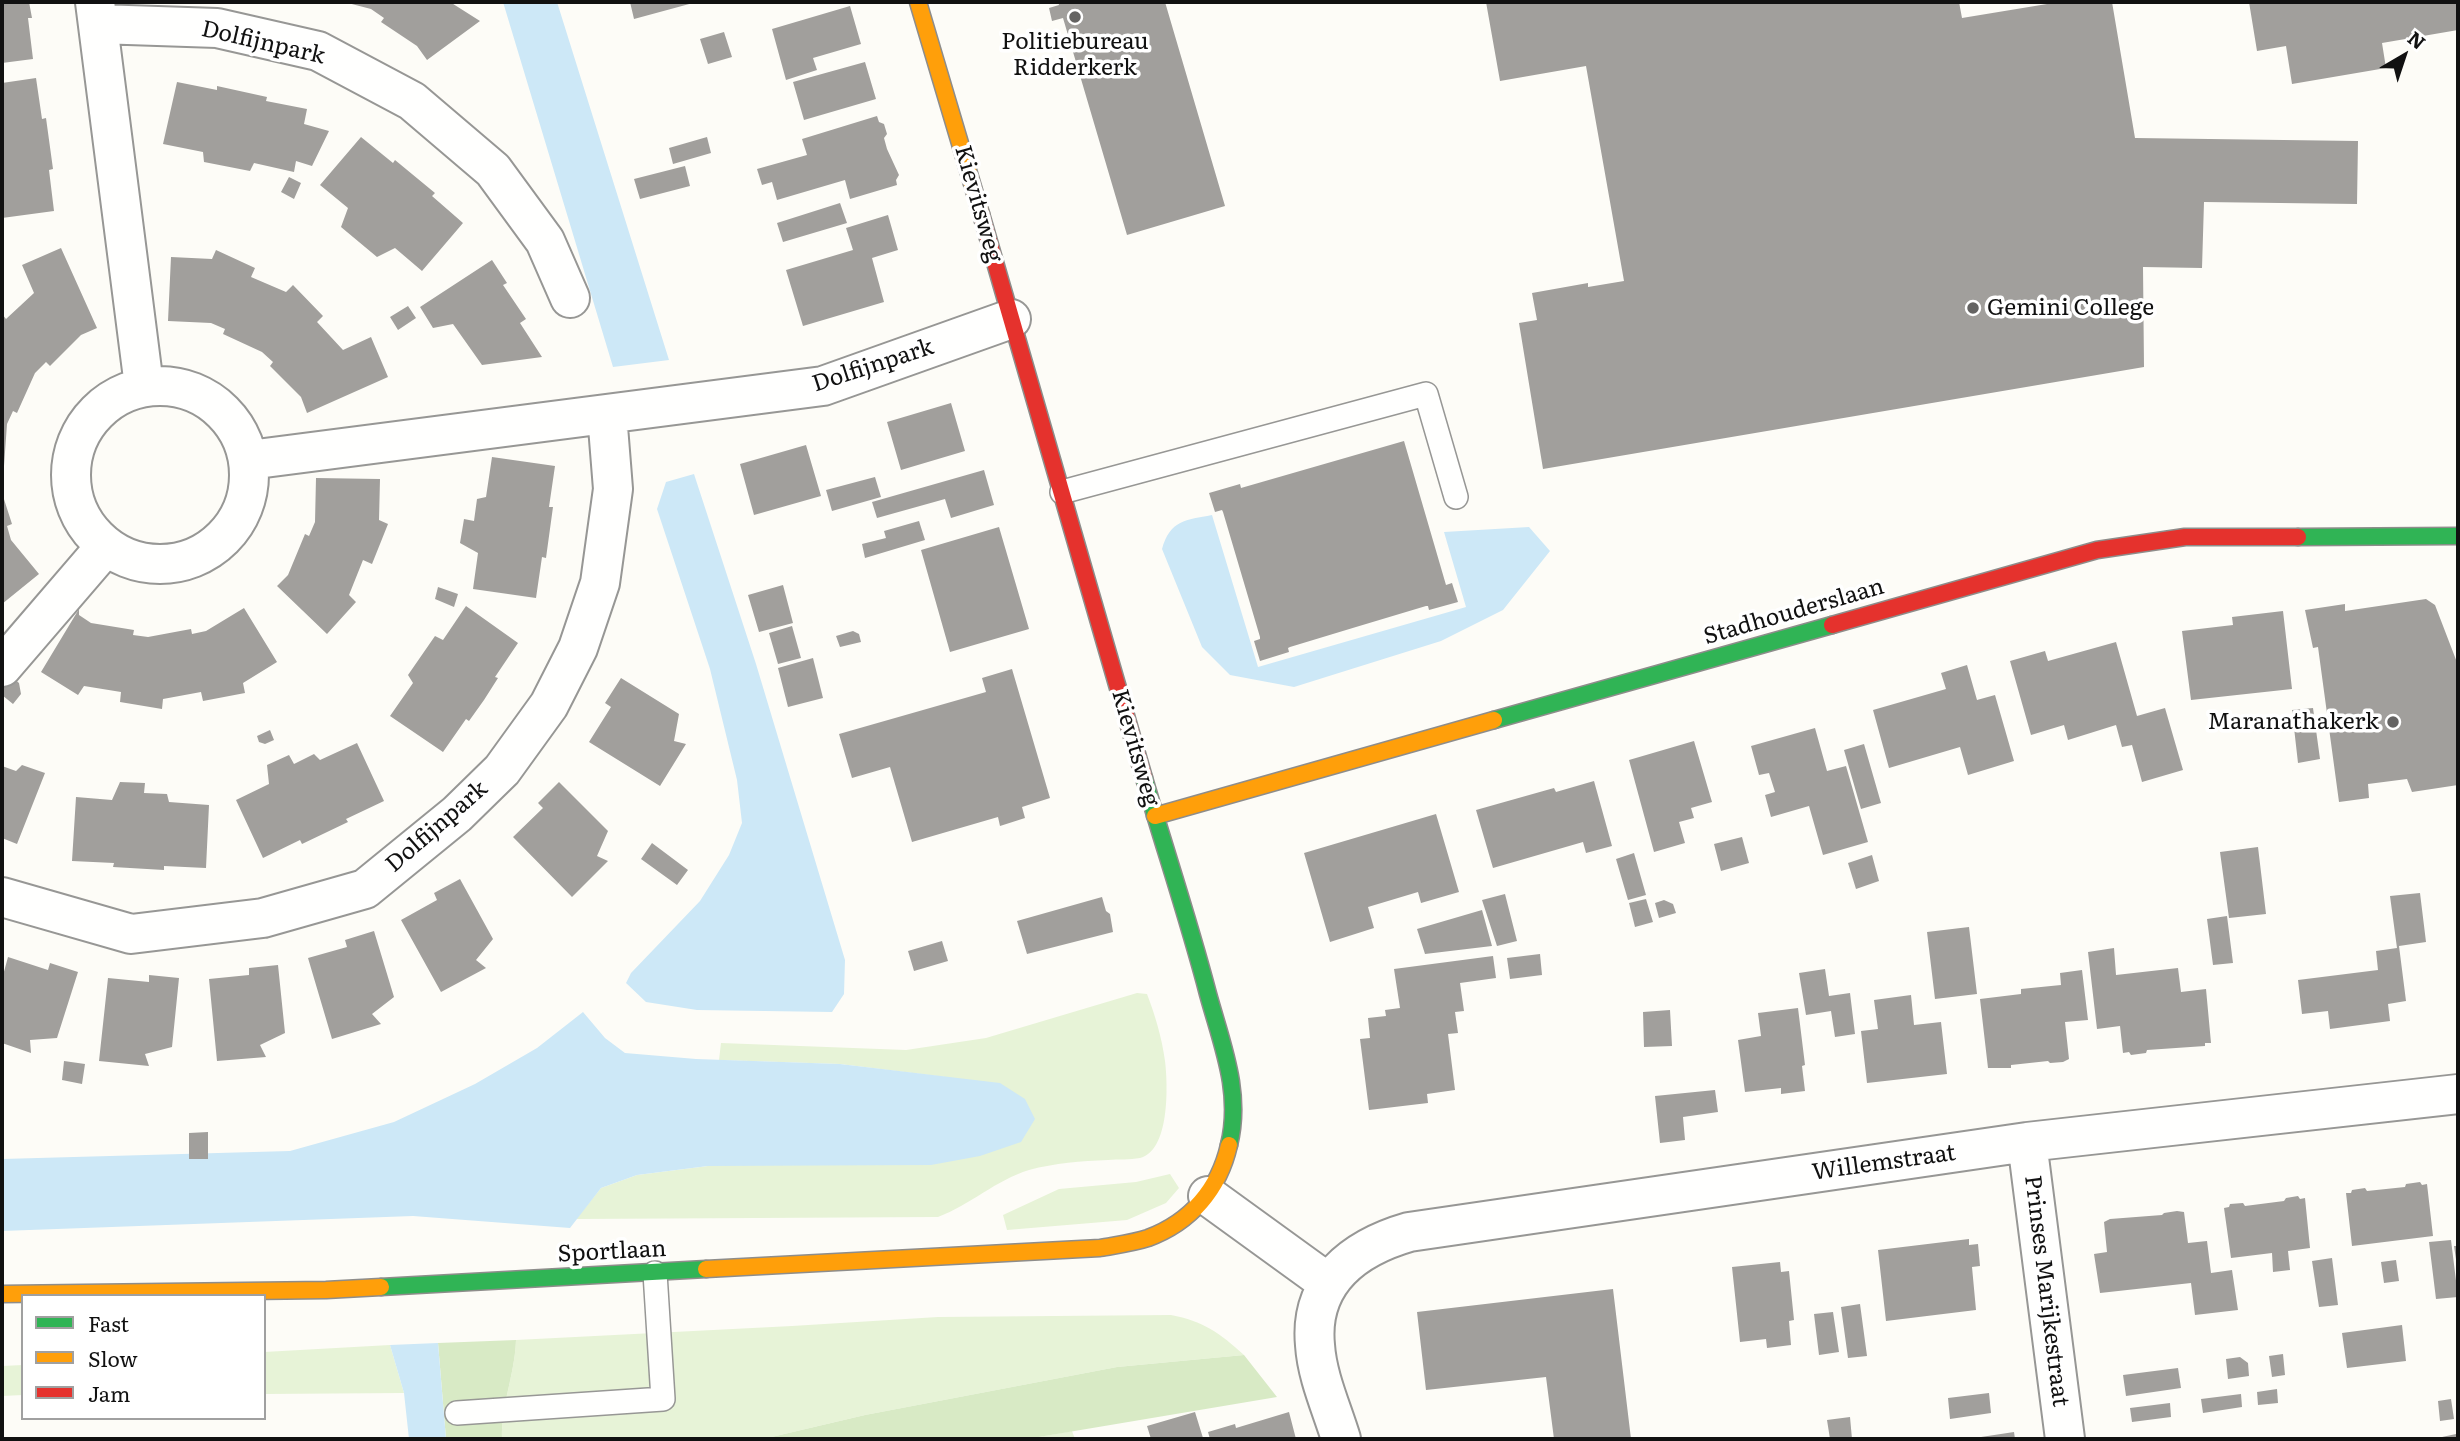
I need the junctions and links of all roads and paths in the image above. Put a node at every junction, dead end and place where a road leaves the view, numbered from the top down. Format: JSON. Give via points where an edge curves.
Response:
{"nodes":[{"id":1,"x":918,"y":2,"type":"edge"},
{"id":2,"x":97,"y":13,"type":"edge"},
{"id":3,"x":570,"y":298,"type":"dead end"},
{"id":4,"x":1011,"y":319,"type":"junction"},
{"id":5,"x":144,"y":386,"type":"junction"},
{"id":6,"x":607,"y":414,"type":"junction"},
{"id":7,"x":249,"y":460,"type":"junction"},
{"id":8,"x":1062,"y":492,"type":"junction"},
{"id":9,"x":1455,"y":497,"type":"dead end"},
{"id":10,"x":2458,"y":536,"type":"edge"},
{"id":11,"x":106,"y":546,"type":"junction"},
{"id":12,"x":2,"y":667,"type":"edge"},
{"id":13,"x":1155,"y":816,"type":"junction"},
{"id":14,"x":2,"y":897,"type":"edge"},
{"id":15,"x":2458,"y":1094,"type":"edge"},
{"id":16,"x":2027,"y":1142,"type":"junction"},
{"id":17,"x":1209,"y":1196,"type":"junction"},
{"id":18,"x":655,"y":1273,"type":"junction"},
{"id":19,"x":1328,"y":1283,"type":"junction"},
{"id":20,"x":2,"y":1294,"type":"edge"},
{"id":21,"x":457,"y":1412,"type":"dead end"},
{"id":22,"x":1341,"y":1439,"type":"edge"},
{"id":23,"x":2065,"y":1439,"type":"edge"}],
"edges":[{"from":1,"to":4,"type":"street","name":"Kievitsweg"},
{"from":2,"to":3,"type":"street","name":"Dolfijnpark","via":[[217,28],[318,51],[412,101],[493,170],[545,241]]},
{"from":2,"to":5,"type":"street","name":"Dolfijnpark"},
{"from":4,"to":6,"type":"street","name":"Dolfijnpark","via":[[823,386]]},
{"from":4,"to":8,"type":"street","name":"Kievitsweg"},
{"from":5,"to":7,"type":"street","via":[[173,386],[200,394],[223,410],[240,433]]},
{"from":5,"to":11,"type":"street","via":[[117,396],[93,414],[77,439],[71,468],[74,498],[86,525]]},
{"from":6,"to":7,"type":"street","name":"Dolfijnpark"},
{"from":6,"to":14,"type":"street","name":"Dolfijnpark","via":[[613,489],[600,583],[578,648],[549,705],[502,770],[457,814],[365,889],[263,918],[131,934]]},
{"from":7,"to":11,"type":"street","via":[[249,491],[239,520],[219,543],[192,559],[163,565],[133,561]]},
{"from":8,"to":9,"type":"lane","via":[[1426,394]]},
{"from":8,"to":13,"type":"street","name":"Kievitsweg"},
{"from":10,"to":13,"type":"street","name":"Stadhouderslaan","via":[[2185,537],[2097,551]]},
{"from":11,"to":12,"type":"street"},
{"from":13,"to":17,"type":"street","name":"Kievitsweg","via":[[1233,1081],[1231,1138],[1224,1168]]},
{"from":15,"to":16,"type":"street","name":"Willemstraat"},
{"from":16,"to":19,"type":"street","name":"Willemstraat","via":[[1409,1232],[1364,1250]]},
{"from":16,"to":23,"type":"street","name":"Prinses Marijkestraat"},
{"from":17,"to":18,"type":"street","name":"Sportlaan","via":[[1179,1223],[1147,1238],[1100,1248]]},
{"from":17,"to":19,"type":"street"},
{"from":18,"to":20,"type":"street","name":"Sportlaan","via":[[326,1290]]},
{"from":18,"to":21,"type":"lane","via":[[663,1399]]},
{"from":19,"to":22,"type":"street","via":[[1318,1301],[1315,1345]]}]}
